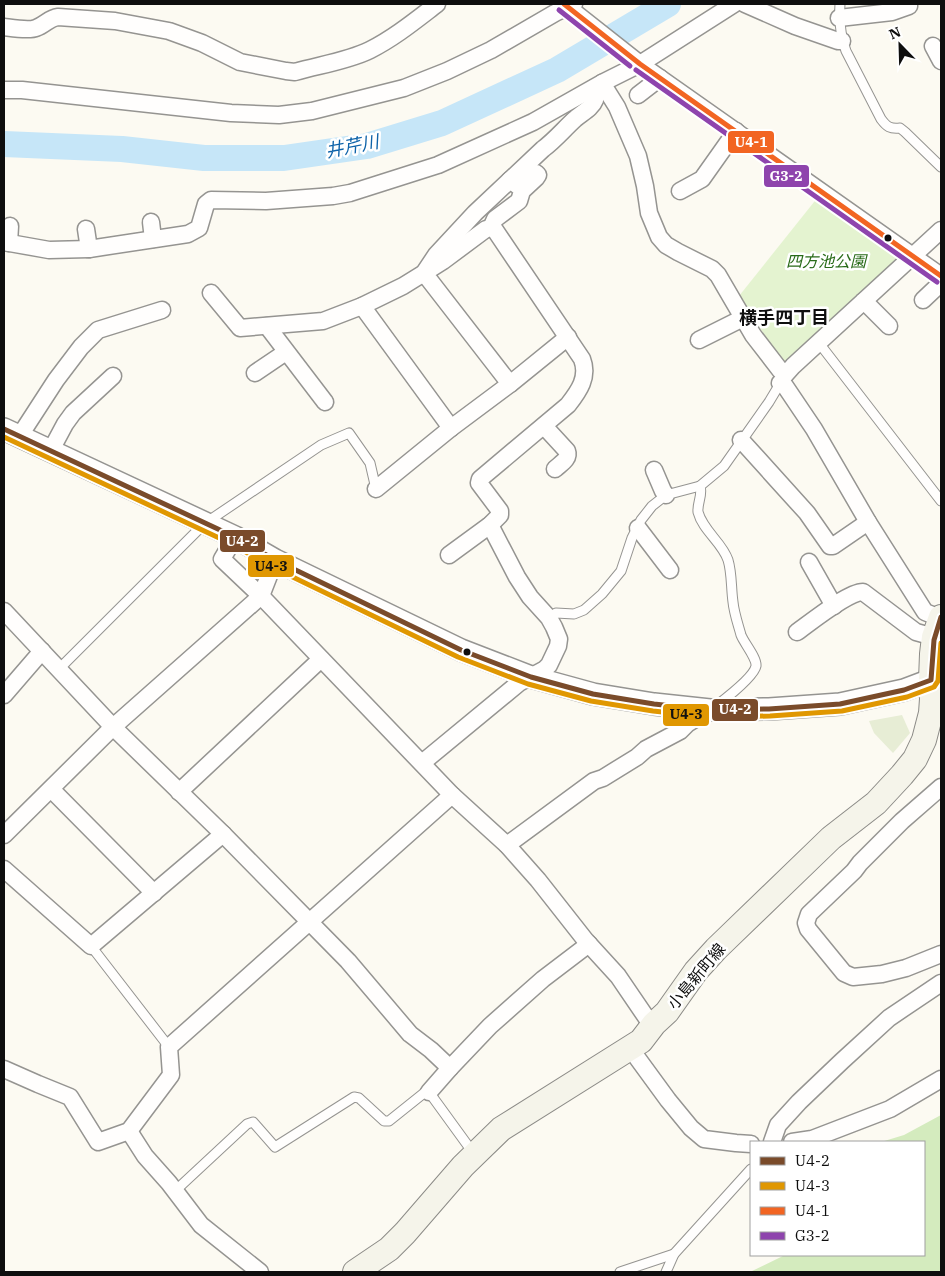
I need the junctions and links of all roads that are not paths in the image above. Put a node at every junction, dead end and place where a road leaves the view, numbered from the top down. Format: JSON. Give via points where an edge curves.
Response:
{"nodes":[{"id":1,"x":437,"y":4,"type":"edge"},
{"id":2,"x":734,"y":4,"type":"edge"},
{"id":3,"x":745,"y":4,"type":"edge"},
{"id":4,"x":570,"y":6,"type":"edge"},
{"id":5,"x":909,"y":6,"type":"dead end"},
{"id":6,"x":840,"y":11,"type":"edge"},
{"id":7,"x":4,"y":27,"type":"edge"},
{"id":8,"x":842,"y":41,"type":"junction"},
{"id":9,"x":933,"y":46,"type":"dead end"},
{"id":10,"x":941,"y":61,"type":"edge"},
{"id":11,"x":638,"y":62,"type":"junction"},
{"id":12,"x":660,"y":78,"type":"junction"},
{"id":13,"x":598,"y":85,"type":"junction"},
{"id":14,"x":4,"y":90,"type":"edge"},
{"id":15,"x":638,"y":95,"type":"dead end"},
{"id":16,"x":736,"y":131,"type":"junction"},
{"id":17,"x":941,"y":167,"type":"edge"},
{"id":18,"x":510,"y":180,"type":"junction"},
{"id":19,"x":680,"y":191,"type":"dead end"},
{"id":20,"x":150,"y":222,"type":"dead end"},
{"id":21,"x":10,"y":226,"type":"dead end"},
{"id":22,"x":491,"y":228,"type":"junction"},
{"id":23,"x":86,"y":230,"type":"dead end"},
{"id":24,"x":941,"y":230,"type":"edge"},
{"id":25,"x":153,"y":239,"type":"junction"},
{"id":26,"x":6,"y":243,"type":"edge"},
{"id":27,"x":89,"y":249,"type":"junction"},
{"id":28,"x":913,"y":256,"type":"junction"},
{"id":29,"x":424,"y":273,"type":"junction"},
{"id":30,"x":941,"y":276,"type":"edge"},
{"id":31,"x":941,"y":283,"type":"edge"},
{"id":32,"x":211,"y":293,"type":"dead end"},
{"id":33,"x":923,"y":300,"type":"dead end"},
{"id":34,"x":864,"y":301,"type":"junction"},
{"id":35,"x":362,"y":306,"type":"junction"},
{"id":36,"x":162,"y":310,"type":"dead end"},
{"id":37,"x":743,"y":318,"type":"junction"},
{"id":38,"x":267,"y":326,"type":"junction"},
{"id":39,"x":889,"y":326,"type":"dead end"},
{"id":40,"x":568,"y":337,"type":"junction"},
{"id":41,"x":699,"y":340,"type":"dead end"},
{"id":42,"x":819,"y":343,"type":"junction"},
{"id":43,"x":286,"y":352,"type":"junction"},
{"id":44,"x":255,"y":372,"type":"dead end"},
{"id":45,"x":113,"y":376,"type":"dead end"},
{"id":46,"x":783,"y":379,"type":"junction"},
{"id":47,"x":510,"y":384,"type":"junction"},
{"id":48,"x":325,"y":402,"type":"dead end"},
{"id":49,"x":544,"y":426,"type":"junction"},
{"id":50,"x":451,"y":428,"type":"junction"},
{"id":51,"x":11,"y":433,"type":"edge"},
{"id":52,"x":741,"y":440,"type":"junction"},
{"id":53,"x":50,"y":452,"type":"junction"},
{"id":54,"x":555,"y":469,"type":"dead end"},
{"id":55,"x":654,"y":470,"type":"dead end"},
{"id":56,"x":700,"y":486,"type":"junction"},
{"id":57,"x":376,"y":489,"type":"joint"},
{"id":58,"x":666,"y":495,"type":"junction"},
{"id":59,"x":941,"y":501,"type":"edge"},
{"id":60,"x":868,"y":522,"type":"junction"},
{"id":61,"x":204,"y":524,"type":"junction"},
{"id":62,"x":490,"y":525,"type":"junction"},
{"id":63,"x":638,"y":528,"type":"junction"},
{"id":64,"x":235,"y":537,"type":"junction"},
{"id":65,"x":449,"y":555,"type":"dead end"},
{"id":66,"x":275,"y":560,"type":"junction"},
{"id":67,"x":809,"y":562,"type":"dead end"},
{"id":68,"x":670,"y":570,"type":"dead end"},
{"id":69,"x":261,"y":596,"type":"junction"},
{"id":70,"x":834,"y":606,"type":"junction"},
{"id":71,"x":4,"y":611,"type":"edge"},
{"id":72,"x":549,"y":618,"type":"junction"},
{"id":73,"x":939,"y":624,"type":"edge"},
{"id":74,"x":797,"y":632,"type":"dead end"},
{"id":75,"x":42,"y":651,"type":"junction"},
{"id":76,"x":321,"y":659,"type":"junction"},
{"id":77,"x":59,"y":669,"type":"junction"},
{"id":78,"x":531,"y":677,"type":"junction"},
{"id":79,"x":936,"y":678,"type":"edge"},
{"id":80,"x":4,"y":695,"type":"edge"},
{"id":81,"x":710,"y":710,"type":"junction"},
{"id":82,"x":113,"y":728,"type":"junction"},
{"id":83,"x":422,"y":763,"type":"junction"},
{"id":84,"x":941,"y":787,"type":"edge"},
{"id":85,"x":51,"y":789,"type":"junction"},
{"id":86,"x":179,"y":792,"type":"junction"},
{"id":87,"x":452,"y":796,"type":"junction"},
{"id":88,"x":222,"y":834,"type":"junction"},
{"id":89,"x":4,"y":836,"type":"edge"},
{"id":90,"x":507,"y":845,"type":"junction"},
{"id":91,"x":4,"y":869,"type":"edge"},
{"id":92,"x":154,"y":893,"type":"junction"},
{"id":93,"x":310,"y":921,"type":"junction"},
{"id":94,"x":589,"y":944,"type":"junction"},
{"id":95,"x":91,"y":946,"type":"junction"},
{"id":96,"x":941,"y":954,"type":"edge"},
{"id":97,"x":941,"y":983,"type":"edge"},
{"id":98,"x":654,"y":1024,"type":"junction"},
{"id":99,"x":169,"y":1048,"type":"junction"},
{"id":100,"x":630,"y":1048,"type":"junction"},
{"id":101,"x":450,"y":1068,"type":"junction"},
{"id":102,"x":4,"y":1069,"type":"edge"},
{"id":103,"x":941,"y":1079,"type":"edge"},
{"id":104,"x":429,"y":1092,"type":"junction"},
{"id":105,"x":129,"y":1131,"type":"junction"},
{"id":106,"x":772,"y":1141,"type":"edge"},
{"id":107,"x":802,"y":1141,"type":"edge"},
{"id":108,"x":750,"y":1144,"type":"edge"},
{"id":109,"x":475,"y":1154,"type":"junction"},
{"id":110,"x":750,"y":1170,"type":"edge"},
{"id":111,"x":174,"y":1191,"type":"junction"},
{"id":112,"x":674,"y":1254,"type":"junction"},
{"id":113,"x":260,"y":1272,"type":"edge"},
{"id":114,"x":355,"y":1272,"type":"edge"},
{"id":115,"x":620,"y":1272,"type":"edge"},
{"id":116,"x":666,"y":1272,"type":"edge"}],
"edges":[{"from":1,"to":7,"type":"street","via":[[370,50],[295,72],[240,62],[170,31],[115,21],[52,18],[34,29]]},
{"from":2,"to":11,"type":"street"},
{"from":3,"to":8,"type":"street","via":[[795,26]]},
{"from":4,"to":11,"type":"street"},
{"from":4,"to":14,"type":"street","via":[[447,72],[404,88],[312,111],[279,115],[231,114]]},
{"from":5,"to":6,"type":"street","via":[[892,12]]},
{"from":6,"to":8,"type":"lane"},
{"from":8,"to":17,"type":"lane","via":[[886,126],[900,128]]},
{"from":9,"to":10,"type":"street"},
{"from":11,"to":12,"type":"street"},
{"from":11,"to":13,"type":"street"},
{"from":12,"to":15,"type":"street"},
{"from":12,"to":16,"type":"street"},
{"from":13,"to":18,"type":"street","via":[[594,101],[586,111]]},
{"from":13,"to":25,"type":"street","via":[[533,122],[438,165],[333,196],[266,201],[211,200],[206,204],[199,228],[188,234]]},
{"from":13,"to":37,"type":"street","via":[[617,107],[638,156],[649,213],[659,237],[666,245],[712,269]]},
{"from":16,"to":19,"type":"street","via":[[702,179]]},
{"from":16,"to":28,"type":"street"},
{"from":18,"to":22,"type":"street","via":[[518,186],[533,174],[538,175],[522,191],[519,201],[495,219]]},
{"from":18,"to":29,"type":"street","via":[[436,255]]},
{"from":20,"to":25,"type":"street"},
{"from":21,"to":26,"type":"street"},
{"from":22,"to":29,"type":"street"},
{"from":22,"to":40,"type":"street"},
{"from":23,"to":27,"type":"street"},
{"from":24,"to":28,"type":"street"},
{"from":25,"to":27,"type":"street"},
{"from":26,"to":27,"type":"street","via":[[49,250]]},
{"from":28,"to":30,"type":"street"},
{"from":28,"to":34,"type":"street"},
{"from":29,"to":35,"type":"street"},
{"from":29,"to":47,"type":"street"},
{"from":31,"to":33,"type":"street"},
{"from":32,"to":38,"type":"street","via":[[240,328]]},
{"from":34,"to":39,"type":"street"},
{"from":34,"to":42,"type":"street"},
{"from":35,"to":38,"type":"street","via":[[322,321]]},
{"from":35,"to":50,"type":"street"},
{"from":36,"to":51,"type":"street","via":[[98,330]]},
{"from":37,"to":41,"type":"street"},
{"from":37,"to":46,"type":"street"},
{"from":38,"to":43,"type":"street"},
{"from":40,"to":47,"type":"street"},
{"from":40,"to":49,"type":"street","via":[[585,365],[585,373],[572,400]]},
{"from":42,"to":46,"type":"street"},
{"from":42,"to":59,"type":"lane"},
{"from":43,"to":44,"type":"street"},
{"from":43,"to":48,"type":"street"},
{"from":45,"to":53,"type":"street","via":[[73,413]]},
{"from":46,"to":52,"type":"lane"},
{"from":46,"to":60,"type":"street"},
{"from":47,"to":50,"type":"street"},
{"from":49,"to":54,"type":"street","via":[[568,454]]},
{"from":49,"to":62,"type":"street","via":[[480,479],[479,483],[500,511]]},
{"from":50,"to":57,"type":"street"},
{"from":51,"to":53,"type":"street"},
{"from":52,"to":56,"type":"lane","via":[[724,466]]},
{"from":52,"to":60,"type":"street","via":[[807,514],[830,546]]},
{"from":53,"to":61,"type":"street"},
{"from":55,"to":58,"type":"street"},
{"from":56,"to":58,"type":"lane"},
{"from":56,"to":81,"type":"lane","via":[[698,511],[729,562],[735,617],[742,639],[756,662],[753,672],[730,696]]},
{"from":57,"to":61,"type":"lane","via":[[370,463],[348,433],[321,446]]},
{"from":58,"to":63,"type":"lane","via":[[652,506]]},
{"from":60,"to":73,"type":"street","via":[[924,612]]},
{"from":61,"to":64,"type":"street"},
{"from":61,"to":77,"type":"lane"},
{"from":62,"to":65,"type":"street"},
{"from":62,"to":72,"type":"street","via":[[517,577]]},
{"from":63,"to":68,"type":"street"},
{"from":63,"to":72,"type":"lane","via":[[621,571],[602,594],[584,610],[574,614],[556,613]]},
{"from":64,"to":66,"type":"street"},
{"from":64,"to":69,"type":"street","via":[[222,559]]},
{"from":66,"to":69,"type":"street"},
{"from":66,"to":78,"type":"street","via":[[461,650]]},
{"from":67,"to":70,"type":"street"},
{"from":69,"to":76,"type":"street"},
{"from":69,"to":82,"type":"street"},
{"from":70,"to":73,"type":"street","via":[[857,592],[863,592],[916,632]]},
{"from":70,"to":74,"type":"street"},
{"from":71,"to":75,"type":"street"},
{"from":72,"to":78,"type":"street","via":[[559,639],[558,646],[549,665]]},
{"from":73,"to":79,"type":"main road","name":"小島新町線","via":[[932,654]]},
{"from":75,"to":77,"type":"street"},
{"from":75,"to":80,"type":"street"},
{"from":76,"to":83,"type":"street"},
{"from":76,"to":86,"type":"street"},
{"from":77,"to":82,"type":"street"},
{"from":78,"to":81,"type":"street","via":[[593,694]]},
{"from":78,"to":83,"type":"street"},
{"from":79,"to":81,"type":"street","via":[[904,690],[840,704]]},
{"from":79,"to":98,"type":"main road","name":"小島新町線","via":[[924,740],[902,776],[876,803],[831,838],[716,949]]},
{"from":81,"to":90,"type":"street","via":[[594,781]]},
{"from":82,"to":85,"type":"street"},
{"from":82,"to":86,"type":"street"},
{"from":83,"to":87,"type":"street"},
{"from":84,"to":96,"type":"street","via":[[902,821],[809,914],[806,923],[844,973],[853,977],[882,974]]},
{"from":85,"to":89,"type":"street"},
{"from":85,"to":92,"type":"street"},
{"from":86,"to":88,"type":"street"},
{"from":87,"to":90,"type":"street"},
{"from":87,"to":93,"type":"street"},
{"from":88,"to":92,"type":"street"},
{"from":88,"to":93,"type":"street"},
{"from":90,"to":94,"type":"street"},
{"from":91,"to":95,"type":"street"},
{"from":92,"to":95,"type":"street"},
{"from":93,"to":99,"type":"street"},
{"from":93,"to":101,"type":"street","via":[[410,1034]]},
{"from":94,"to":98,"type":"street"},
{"from":94,"to":101,"type":"street","via":[[490,1026]]},
{"from":95,"to":99,"type":"lane"},
{"from":97,"to":106,"type":"street","via":[[889,1018],[842,1061],[778,1125]]},
{"from":98,"to":100,"type":"main road","name":"小島新町線","via":[[641,1041]]},
{"from":99,"to":105,"type":"street","via":[[171,1075]]},
{"from":100,"to":108,"type":"street","via":[[697,1134],[704,1139]]},
{"from":100,"to":109,"type":"main road","name":"小島新町線","via":[[500,1129]]},
{"from":101,"to":104,"type":"street"},
{"from":102,"to":105,"type":"street","via":[[70,1096],[98,1142]]},
{"from":103,"to":107,"type":"street","via":[[890,1109]]},
{"from":104,"to":109,"type":"lane"},
{"from":104,"to":111,"type":"lane","via":[[389,1121],[384,1121],[354,1097],[275,1147],[253,1122],[247,1124]]},
{"from":105,"to":111,"type":"street"},
{"from":109,"to":114,"type":"main road","name":"小島新町線","via":[[389,1249]]},
{"from":110,"to":112,"type":"lane"},
{"from":111,"to":113,"type":"street","via":[[201,1225]]},
{"from":112,"to":115,"type":"lane"},
{"from":112,"to":116,"type":"lane"}]}
